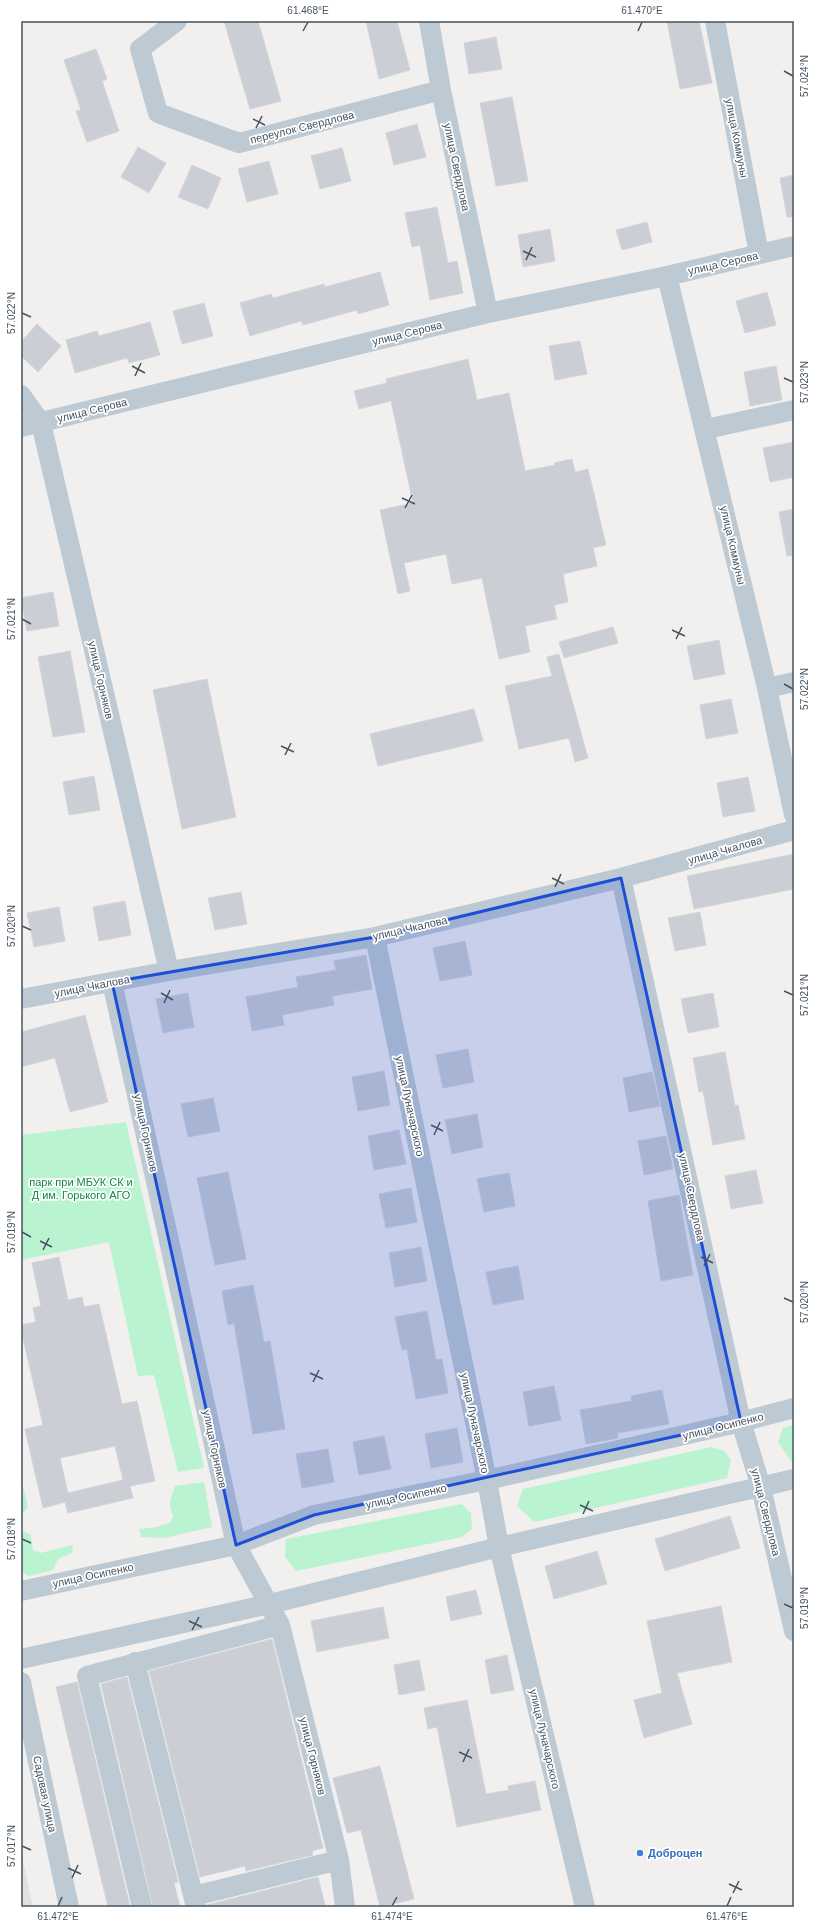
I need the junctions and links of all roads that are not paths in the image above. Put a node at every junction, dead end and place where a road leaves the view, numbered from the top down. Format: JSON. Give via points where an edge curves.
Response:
{"nodes":[{"id":1,"x":177,"y":21,"type":"edge"},
{"id":2,"x":429,"y":21,"type":"edge"},
{"id":3,"x":716,"y":21,"type":"edge"},
{"id":4,"x":441,"y":90,"type":"junction"},
{"id":5,"x":794,"y":246,"type":"edge"},
{"id":6,"x":759,"y":254,"type":"junction"},
{"id":7,"x":667,"y":276,"type":"junction"},
{"id":8,"x":488,"y":313,"type":"junction"},
{"id":9,"x":21,"y":395,"type":"edge"},
{"id":10,"x":794,"y":410,"type":"edge"},
{"id":11,"x":41,"y":423,"type":"junction"},
{"id":12,"x":21,"y":427,"type":"edge"},
{"id":13,"x":706,"y":429,"type":"junction"},
{"id":14,"x":794,"y":682,"type":"edge"},
{"id":15,"x":768,"y":688,"type":"junction"},
{"id":16,"x":794,"y":815,"type":"edge"},
{"id":17,"x":794,"y":830,"type":"edge"},
{"id":18,"x":622,"y":878,"type":"junction"},
{"id":19,"x":375,"y":937,"type":"junction"},
{"id":20,"x":169,"y":971,"type":"junction"},
{"id":21,"x":112,"y":982,"type":"junction"},
{"id":22,"x":22,"y":997,"type":"edge"},
{"id":23,"x":794,"y":1408,"type":"edge"},
{"id":24,"x":741,"y":1422,"type":"junction"},
{"id":25,"x":794,"y":1479,"type":"edge"},
{"id":26,"x":487,"y":1480,"type":"junction"},
{"id":27,"x":761,"y":1487,"type":"junction"},
{"id":28,"x":236,"y":1544,"type":"junction"},
{"id":29,"x":499,"y":1546,"type":"junction"},
{"id":30,"x":21,"y":1591,"type":"edge"},
{"id":31,"x":270,"y":1604,"type":"junction"},
{"id":32,"x":280,"y":1625,"type":"junction"},
{"id":33,"x":794,"y":1631,"type":"edge"},
{"id":34,"x":21,"y":1659,"type":"edge"},
{"id":35,"x":135,"y":1662,"type":"junction"},
{"id":36,"x":21,"y":1682,"type":"edge"},
{"id":37,"x":340,"y":1860,"type":"junction"},
{"id":38,"x":195,"y":1902,"type":"edge"},
{"id":39,"x":69,"y":1907,"type":"edge"},
{"id":40,"x":142,"y":1907,"type":"edge"},
{"id":41,"x":345,"y":1907,"type":"edge"},
{"id":42,"x":585,"y":1907,"type":"edge"}],
"edges":[{"from":1,"to":4,"type":"street","name":"переулок Свердлова","via":[[140,49],[158,113],[239,143]]},
{"from":2,"to":4,"type":"street","name":"улица Свердлова"},
{"from":3,"to":6,"type":"street","name":"улица Коммуны"},
{"from":4,"to":8,"type":"street","name":"улица Свердлова"},
{"from":5,"to":6,"type":"street","name":"улица Серова"},
{"from":6,"to":7,"type":"street","name":"улица Серова"},
{"from":7,"to":8,"type":"street","name":"улица Серова"},
{"from":7,"to":13,"type":"street","name":"улица Коммуны"},
{"from":8,"to":11,"type":"street","name":"улица Серова"},
{"from":9,"to":11,"type":"street","name":"улица Горняков"},
{"from":10,"to":13,"type":"street"},
{"from":11,"to":12,"type":"street","name":"улица Серова"},
{"from":11,"to":20,"type":"street","name":"улица Горняков"},
{"from":13,"to":15,"type":"street","name":"улица Коммуны"},
{"from":14,"to":15,"type":"street"},
{"from":15,"to":16,"type":"street","name":"улица Коммуны"},
{"from":17,"to":18,"type":"street","name":"улица Чкалова"},
{"from":18,"to":19,"type":"street","name":"улица Чкалова"},
{"from":18,"to":24,"type":"street","name":"улица Свердлова"},
{"from":19,"to":20,"type":"street","name":"улица Чкалова"},
{"from":19,"to":26,"type":"street","name":"улица Луначарского"},
{"from":20,"to":21,"type":"street","name":"улица Чкалова"},
{"from":21,"to":22,"type":"street","name":"улица Чкалова"},
{"from":21,"to":28,"type":"street","name":"улица Горняков"},
{"from":23,"to":24,"type":"street","name":"улица Осипенко"},
{"from":24,"to":26,"type":"street","name":"улица Осипенко"},
{"from":24,"to":27,"type":"street","name":"улица Свердлова"},
{"from":25,"to":27,"type":"street"},
{"from":26,"to":28,"type":"street","name":"улица Осипенко","via":[[314,1515]]},
{"from":26,"to":29,"type":"street","name":"улица Луначарского"},
{"from":27,"to":29,"type":"street"},
{"from":27,"to":33,"type":"street","name":"улица Свердлова"},
{"from":28,"to":30,"type":"street","name":"улица Осипенко"},
{"from":28,"to":31,"type":"street","name":"улица Горняков"},
{"from":29,"to":31,"type":"street"},
{"from":29,"to":42,"type":"street","name":"улица Луначарского"},
{"from":31,"to":32,"type":"street","name":"улица Горняков"},
{"from":31,"to":34,"type":"street"},
{"from":32,"to":35,"type":"street"},
{"from":32,"to":37,"type":"street","name":"улица Горняков"},
{"from":35,"to":38,"type":"street"},
{"from":35,"to":40,"type":"street","via":[[87,1676]]},
{"from":36,"to":39,"type":"street","name":"Садовая улица"},
{"from":37,"to":38,"type":"street"},
{"from":37,"to":41,"type":"street","name":"улица Горняков"}]}
